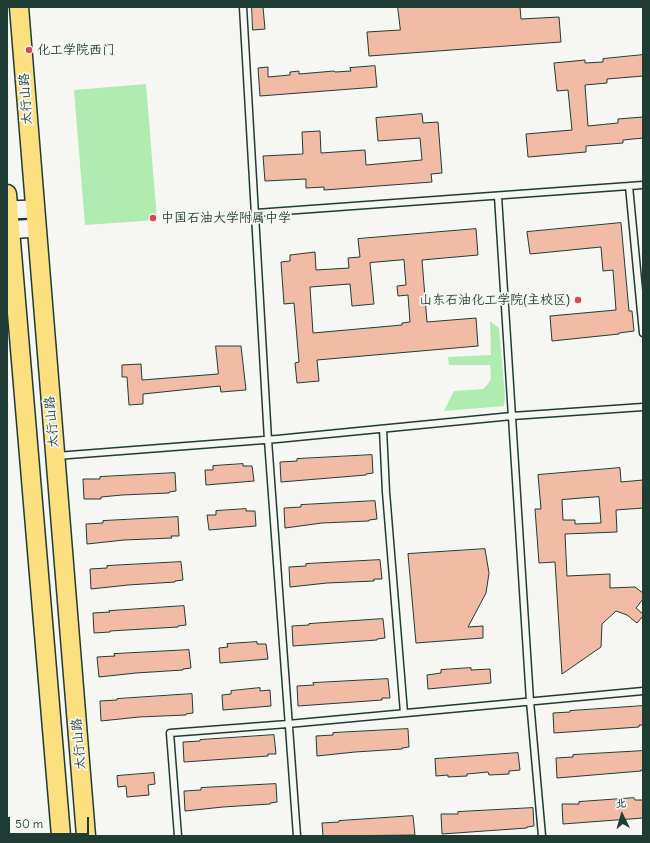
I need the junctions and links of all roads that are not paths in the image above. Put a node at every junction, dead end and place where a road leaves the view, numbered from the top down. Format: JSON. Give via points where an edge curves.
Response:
{"nodes":[{"id":1,"x":19,"y":7,"type":"edge"},
{"id":2,"x":243,"y":7,"type":"edge"},
{"id":3,"x":643,"y":185,"type":"edge"},
{"id":4,"x":629,"y":186,"type":"junction"},
{"id":5,"x":497,"y":196,"type":"junction"},
{"id":6,"x":7,"y":205,"type":"edge"},
{"id":7,"x":34,"y":209,"type":"junction"},
{"id":8,"x":256,"y":213,"type":"junction"},
{"id":9,"x":36,"y":228,"type":"junction"},
{"id":10,"x":8,"y":230,"type":"edge"},
{"id":11,"x":643,"y":333,"type":"edge"},
{"id":12,"x":643,"y":407,"type":"edge"},
{"id":13,"x":512,"y":416,"type":"junction"},
{"id":14,"x":383,"y":429,"type":"junction"},
{"id":15,"x":268,"y":440,"type":"junction"},
{"id":16,"x":54,"y":456,"type":"junction"},
{"id":17,"x":643,"y":691,"type":"edge"},
{"id":18,"x":530,"y":701,"type":"junction"},
{"id":19,"x":404,"y":713,"type":"junction"},
{"id":20,"x":288,"y":724,"type":"junction"},
{"id":21,"x":61,"y":836,"type":"edge"},
{"id":22,"x":86,"y":836,"type":"edge"},
{"id":23,"x":178,"y":836,"type":"edge"},
{"id":24,"x":298,"y":836,"type":"edge"},
{"id":25,"x":542,"y":836,"type":"edge"}],
"edges":[{"from":1,"to":7,"type":"main road","name":"太行山路"},
{"from":2,"to":8,"type":"lane"},
{"from":3,"to":4,"type":"lane"},
{"from":4,"to":5,"type":"lane"},
{"from":4,"to":11,"type":"lane"},
{"from":5,"to":8,"type":"lane"},
{"from":5,"to":13,"type":"lane"},
{"from":6,"to":7,"type":"main road"},
{"from":6,"to":10,"type":"main road","name":"太行山路"},
{"from":7,"to":9,"type":"main road","name":"太行山路"},
{"from":8,"to":15,"type":"lane"},
{"from":9,"to":10,"type":"main road"},
{"from":9,"to":16,"type":"main road","name":"太行山路"},
{"from":10,"to":21,"type":"main road","name":"太行山路"},
{"from":12,"to":13,"type":"lane"},
{"from":13,"to":14,"type":"lane"},
{"from":13,"to":18,"type":"lane"},
{"from":14,"to":15,"type":"lane"},
{"from":14,"to":19,"type":"lane"},
{"from":15,"to":16,"type":"lane"},
{"from":15,"to":20,"type":"lane"},
{"from":16,"to":22,"type":"main road","name":"太行山路"},
{"from":17,"to":18,"type":"lane"},
{"from":18,"to":19,"type":"lane"},
{"from":18,"to":25,"type":"lane"},
{"from":19,"to":20,"type":"lane"},
{"from":20,"to":23,"type":"lane","via":[[170,734]]},
{"from":20,"to":24,"type":"lane"}]}
